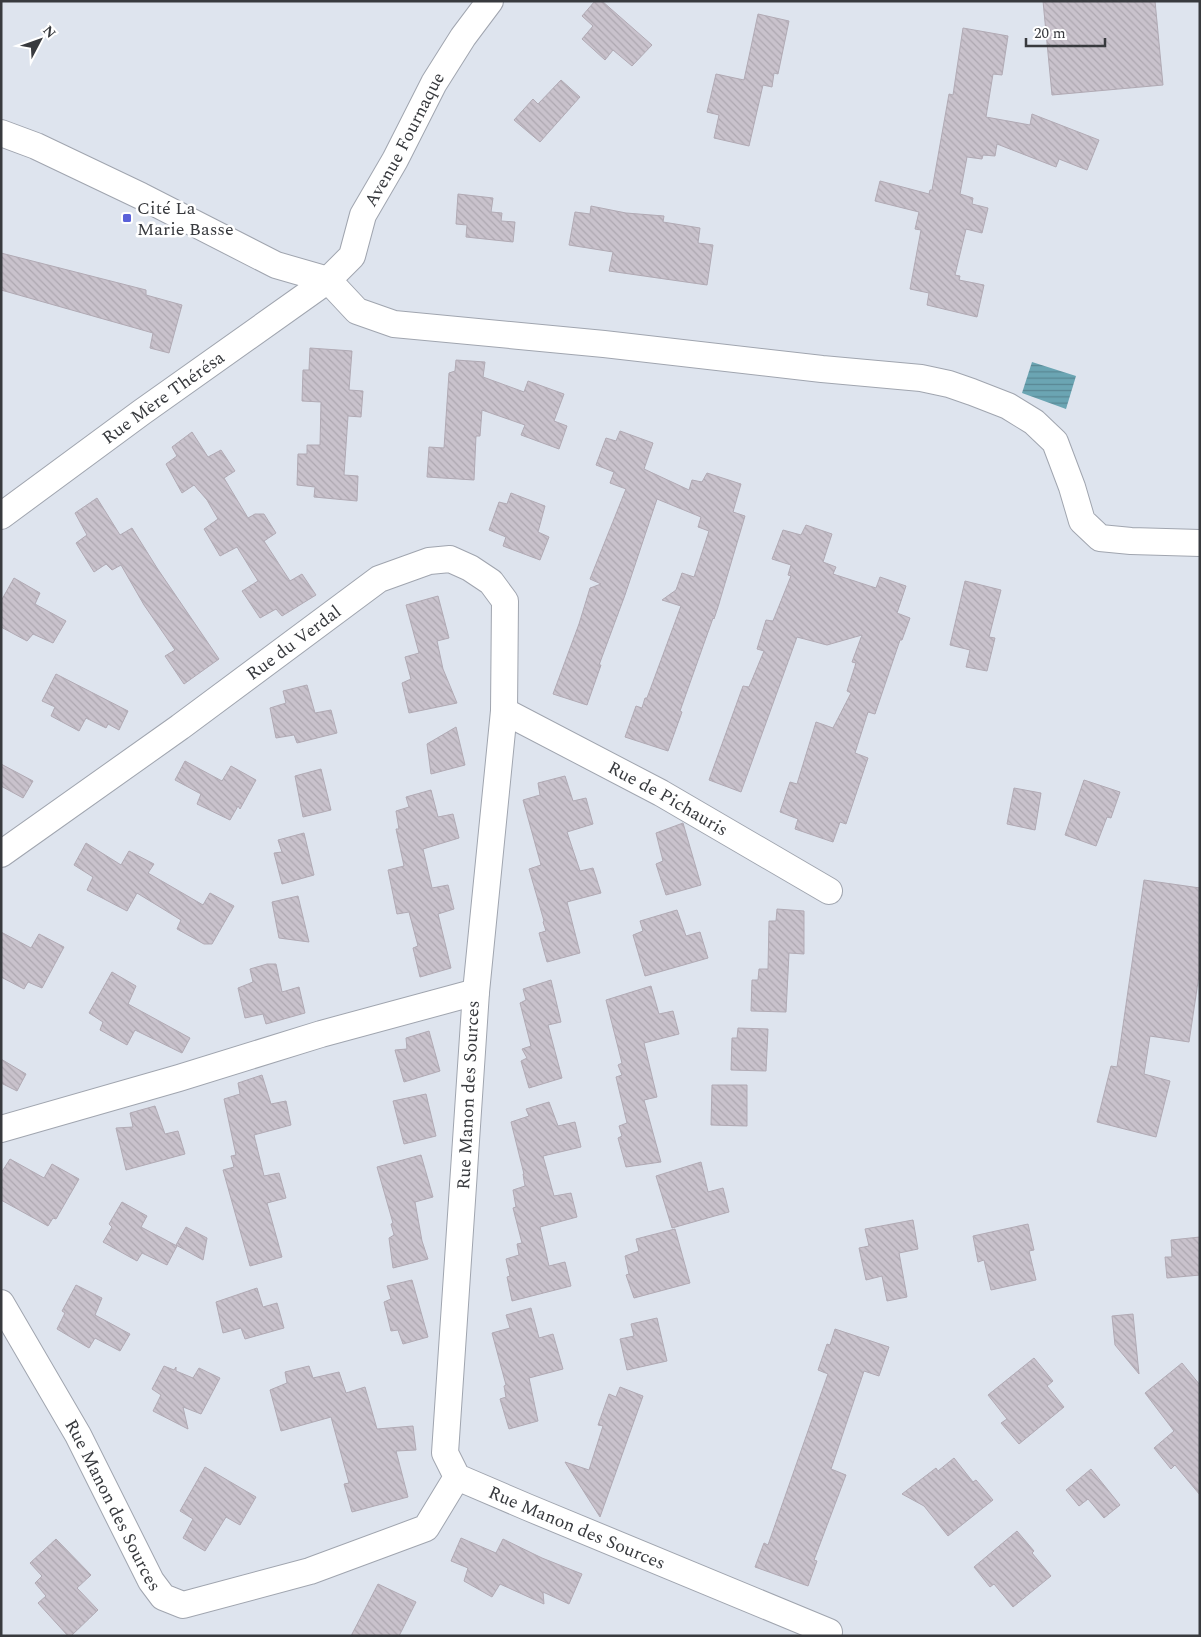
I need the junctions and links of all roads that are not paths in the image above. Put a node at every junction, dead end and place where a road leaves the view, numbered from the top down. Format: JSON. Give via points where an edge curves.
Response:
{"nodes":[{"id":1,"x":490,"y":1,"type":"edge"},
{"id":2,"x":1,"y":134,"type":"edge"},
{"id":3,"x":328,"y":280,"type":"junction"},
{"id":4,"x":1,"y":516,"type":"edge"},
{"id":5,"x":1200,"y":543,"type":"edge"},
{"id":6,"x":504,"y":711,"type":"junction"},
{"id":7,"x":1,"y":854,"type":"edge"},
{"id":8,"x":829,"y":891,"type":"dead end"},
{"id":9,"x":476,"y":992,"type":"junction"},
{"id":10,"x":1,"y":1130,"type":"edge"},
{"id":11,"x":1,"y":1303,"type":"edge"},
{"id":12,"x":457,"y":1476,"type":"junction"},
{"id":13,"x":829,"y":1632,"type":"dead end"}],
"edges":[{"from":1,"to":3,"type":"street","name":"Avenue Fournaque","via":[[434,83],[363,215],[352,256]]},
{"from":2,"to":3,"type":"street","via":[[36,146],[276,264]]},
{"from":3,"to":4,"type":"street","name":"Rue Mère Thérésa"},
{"from":3,"to":5,"type":"street","via":[[357,311],[394,324],[921,378],[949,384],[1015,410],[1055,442],[1082,521],[1100,538]]},
{"from":6,"to":7,"type":"street","name":"Rue du Verdal","via":[[505,601],[491,582],[470,568],[450,559],[429,560],[380,579]]},
{"from":6,"to":8,"type":"street","name":"Rue de Pichauris","via":[[661,793]]},
{"from":6,"to":9,"type":"street","name":"Rue du Verdal"},
{"from":9,"to":10,"type":"street","name":"Rue Manon des Sources","via":[[321,1034]]},
{"from":9,"to":12,"type":"street","name":"Rue Manon des Sources","via":[[445,1453]]},
{"from":11,"to":12,"type":"street","name":"Rue Manon des Sources","via":[[78,1435],[151,1581],[163,1597],[183,1605],[310,1571],[426,1528]]},
{"from":12,"to":13,"type":"street","name":"Rue Manon des Sources"}]}
